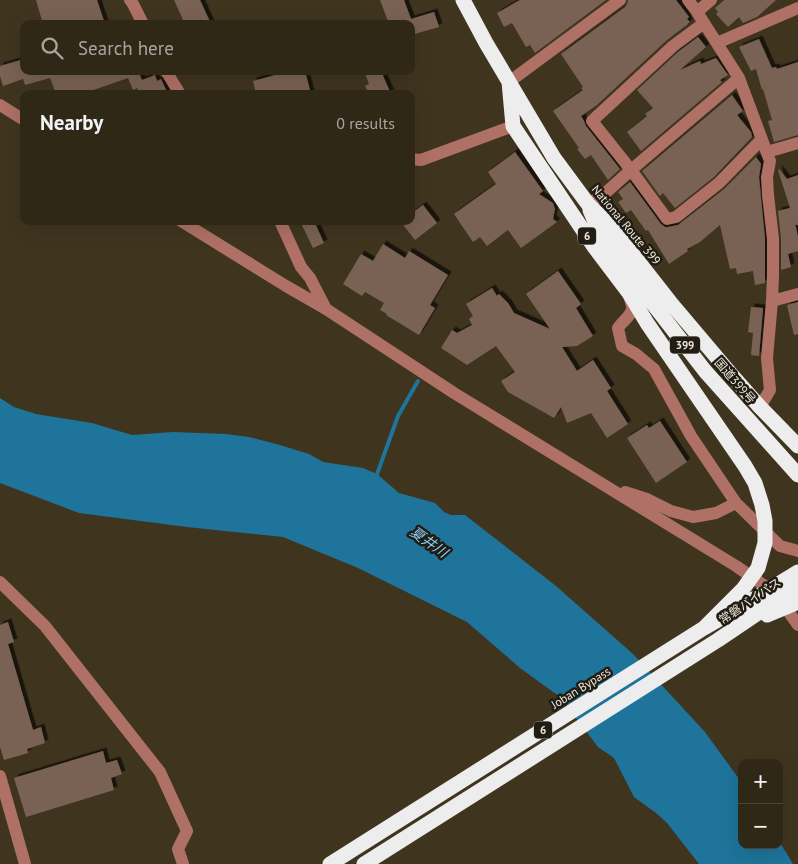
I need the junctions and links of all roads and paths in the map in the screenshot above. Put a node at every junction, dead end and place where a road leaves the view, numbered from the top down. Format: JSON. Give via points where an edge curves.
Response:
{"nodes":[{"id":1,"x":463,"y":0,"type":"edge"},
{"id":2,"x":620,"y":0,"type":"edge"},
{"id":3,"x":688,"y":0,"type":"edge"},
{"id":4,"x":711,"y":0,"type":"edge"},
{"id":5,"x":793,"y":0,"type":"edge"},
{"id":6,"x":135,"y":1,"type":"edge"},
{"id":7,"x":798,"y":7,"type":"edge"},
{"id":8,"x":700,"y":17,"type":"junction"},
{"id":9,"x":142,"y":20,"type":"edge"},
{"id":10,"x":717,"y":42,"type":"junction"},
{"id":11,"x":168,"y":75,"type":"edge"},
{"id":12,"x":739,"y":78,"type":"junction"},
{"id":13,"x":509,"y":82,"type":"junction"},
{"id":14,"x":178,"y":90,"type":"edge"},
{"id":15,"x":0,"y":105,"type":"edge"},
{"id":16,"x":20,"y":118,"type":"edge"},
{"id":17,"x":513,"y":126,"type":"junction"},
{"id":18,"x":762,"y":140,"type":"junction"},
{"id":19,"x":798,"y":143,"type":"edge"},
{"id":20,"x":767,"y":152,"type":"junction"},
{"id":21,"x":415,"y":159,"type":"edge"},
{"id":22,"x":631,"y":170,"type":"junction"},
{"id":23,"x":588,"y":204,"type":"junction"},
{"id":24,"x":187,"y":225,"type":"edge"},
{"id":25,"x":282,"y":225,"type":"edge"},
{"id":26,"x":629,"y":293,"type":"junction"},
{"id":27,"x":798,"y":294,"type":"edge"},
{"id":28,"x":772,"y":301,"type":"junction"},
{"id":29,"x":326,"y":309,"type":"junction"},
{"id":30,"x":629,"y":317,"type":"junction"},
{"id":31,"x":647,"y":322,"type":"junction"},
{"id":32,"x":760,"y":407,"type":"junction"},
{"id":33,"x":798,"y":446,"type":"edge"},
{"id":34,"x":798,"y":475,"type":"edge"},
{"id":35,"x":608,"y":487,"type":"junction"},
{"id":36,"x":736,"y":503,"type":"junction"},
{"id":37,"x":798,"y":550,"type":"edge"},
{"id":38,"x":798,"y":572,"type":"edge"},
{"id":39,"x":0,"y":582,"type":"edge"},
{"id":40,"x":798,"y":586,"type":"edge"},
{"id":41,"x":798,"y":602,"type":"edge"},
{"id":42,"x":798,"y":625,"type":"edge"},
{"id":43,"x":704,"y":628,"type":"junction"},
{"id":44,"x":718,"y":640,"type":"junction"},
{"id":45,"x":0,"y":777,"type":"edge"},
{"id":46,"x":25,"y":864,"type":"edge"},
{"id":47,"x":183,"y":864,"type":"edge"},
{"id":48,"x":330,"y":864,"type":"edge"},
{"id":49,"x":364,"y":864,"type":"edge"}],
"edges":[{"from":1,"to":13,"type":"highway","name":"National Route 399","number":"399"},
{"from":2,"to":13,"type":"street"},
{"from":3,"to":8,"type":"street"},
{"from":4,"to":8,"type":"street"},
{"from":5,"to":7,"type":"street"},
{"from":6,"to":9,"type":"street"},
{"from":7,"to":10,"type":"street"},
{"from":8,"to":10,"type":"street"},
{"from":8,"to":22,"type":"street","via":[[674,46],[592,121]]},
{"from":10,"to":12,"type":"street"},
{"from":11,"to":14,"type":"street"},
{"from":12,"to":18,"type":"street"},
{"from":12,"to":22,"type":"street"},
{"from":13,"to":17,"type":"highway","number":"6"},
{"from":13,"to":23,"type":"highway","name":"National Route 399","number":"399","via":[[554,158]]},
{"from":15,"to":16,"type":"street"},
{"from":17,"to":21,"type":"street","via":[[422,160]]},
{"from":17,"to":26,"type":"highway","number":"6"},
{"from":18,"to":20,"type":"street"},
{"from":18,"to":22,"type":"street","via":[[719,183],[676,216],[667,219]]},
{"from":19,"to":20,"type":"street"},
{"from":20,"to":28,"type":"street","via":[[773,239]]},
{"from":22,"to":23,"type":"street"},
{"from":23,"to":32,"type":"highway","name":"National Route 399","number":"399","via":[[612,228]]},
{"from":23,"to":34,"type":"highway","name":"国道399号","number":"399","via":[[602,238],[638,285],[705,371]]},
{"from":24,"to":29,"type":"street"},
{"from":25,"to":29,"type":"street","via":[[301,267]]},
{"from":26,"to":30,"type":"street","via":[[632,308]]},
{"from":26,"to":31,"type":"highway","number":"6"},
{"from":27,"to":28,"type":"street"},
{"from":28,"to":32,"type":"street","via":[[767,358],[770,390]]},
{"from":29,"to":35,"type":"street","via":[[454,393]]},
{"from":30,"to":31,"type":"street"},
{"from":30,"to":36,"type":"street","via":[[618,328],[622,346],[654,369],[691,436]]},
{"from":31,"to":43,"type":"highway","number":"6","via":[[745,466],[755,483],[765,521],[765,543],[758,568],[743,589]]},
{"from":32,"to":33,"type":"highway","name":"National Route 399","number":"399"},
{"from":35,"to":36,"type":"street","via":[[647,499],[670,511],[693,516],[716,513]]},
{"from":35,"to":42,"type":"street","via":[[766,586]]},
{"from":36,"to":37,"type":"street","via":[[780,546]]},
{"from":38,"to":43,"type":"highway","name":"Joban Bypass","number":"6"},
{"from":39,"to":47,"type":"street","via":[[45,626],[160,772],[187,831],[178,849]]},
{"from":40,"to":44,"type":"highway","name":"常磐バイパス","number":"6"},
{"from":41,"to":44,"type":"highway"},
{"from":43,"to":48,"type":"highway","name":"Joban Bypass","number":"6"},
{"from":44,"to":49,"type":"highway","number":"6"},
{"from":45,"to":46,"type":"street"}]}
